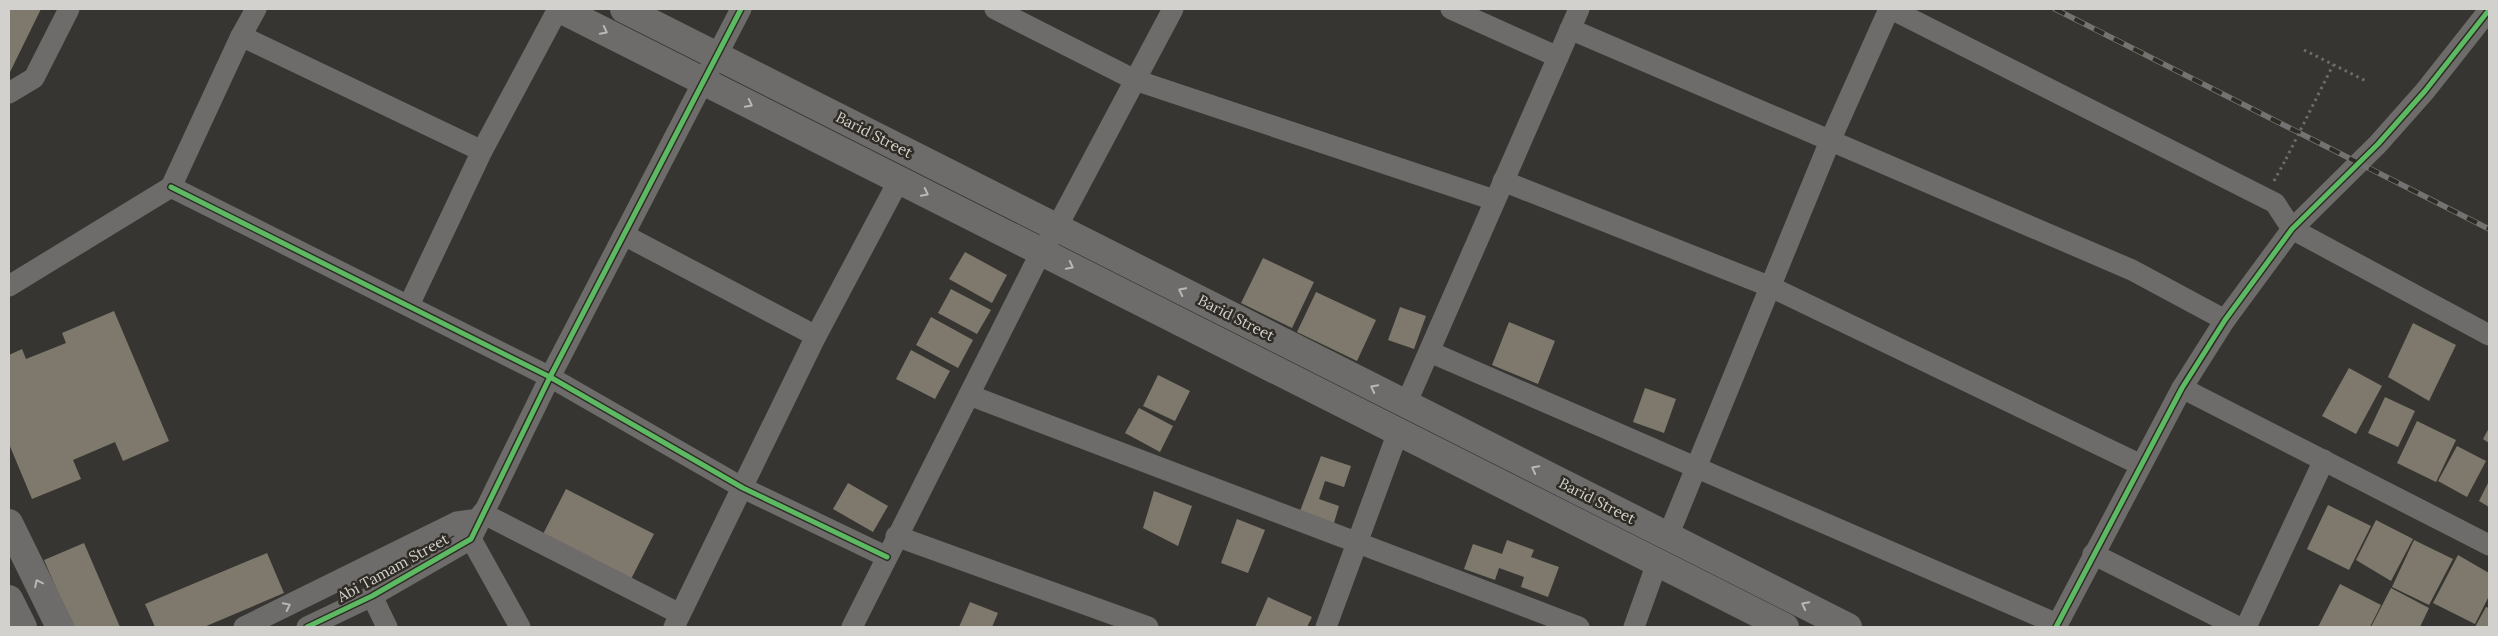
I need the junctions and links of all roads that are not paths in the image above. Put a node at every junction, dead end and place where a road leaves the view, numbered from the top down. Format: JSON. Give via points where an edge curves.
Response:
{"nodes":[{"id":1,"x":69,"y":9,"type":"edge"},
{"id":2,"x":256,"y":9,"type":"edge"},
{"id":3,"x":559,"y":9,"type":"edge"},
{"id":4,"x":624,"y":9,"type":"edge"},
{"id":5,"x":741,"y":9,"type":"edge"},
{"id":6,"x":996,"y":9,"type":"edge"},
{"id":7,"x":1173,"y":9,"type":"edge"},
{"id":8,"x":1451,"y":9,"type":"edge"},
{"id":9,"x":1579,"y":9,"type":"edge"},
{"id":10,"x":1890,"y":9,"type":"edge"},
{"id":11,"x":2489,"y":10,"type":"edge"},
{"id":12,"x":1570,"y":29,"type":"junction"},
{"id":13,"x":241,"y":36,"type":"junction"},
{"id":14,"x":718,"y":56,"type":"junction"},
{"id":15,"x":1558,"y":57,"type":"junction"},
{"id":16,"x":1135,"y":80,"type":"junction"},
{"id":17,"x":705,"y":82,"type":"junction"},
{"id":18,"x":9,"y":93,"type":"edge"},
{"id":19,"x":1830,"y":141,"type":"junction"},
{"id":20,"x":482,"y":151,"type":"junction"},
{"id":21,"x":899,"y":180,"type":"junction"},
{"id":22,"x":1503,"y":181,"type":"junction"},
{"id":23,"x":171,"y":187,"type":"junction"},
{"id":24,"x":1494,"y":200,"type":"junction"},
{"id":25,"x":1057,"y":228,"type":"junction"},
{"id":26,"x":2292,"y":229,"type":"junction"},
{"id":27,"x":624,"y":235,"type":"junction"},
{"id":28,"x":1041,"y":252,"type":"junction"},
{"id":29,"x":9,"y":286,"type":"edge"},
{"id":30,"x":1771,"y":287,"type":"junction"},
{"id":31,"x":409,"y":305,"type":"junction"},
{"id":32,"x":2225,"y":320,"type":"junction"},
{"id":33,"x":816,"y":336,"type":"junction"},
{"id":34,"x":2489,"y":336,"type":"edge"},
{"id":35,"x":1430,"y":352,"type":"junction"},
{"id":36,"x":550,"y":377,"type":"junction"},
{"id":37,"x":2182,"y":388,"type":"junction"},
{"id":38,"x":969,"y":395,"type":"junction"},
{"id":39,"x":1406,"y":404,"type":"junction"},
{"id":40,"x":1398,"y":432,"type":"junction"},
{"id":41,"x":2324,"y":460,"type":"junction"},
{"id":42,"x":2141,"y":465,"type":"junction"},
{"id":43,"x":1697,"y":468,"type":"junction"},
{"id":44,"x":743,"y":488,"type":"junction"},
{"id":45,"x":481,"y":516,"type":"junction"},
{"id":46,"x":457,"y":522,"type":"junction"},
{"id":47,"x":9,"y":523,"type":"edge"},
{"id":48,"x":896,"y":536,"type":"junction"},
{"id":49,"x":1668,"y":536,"type":"junction"},
{"id":50,"x":471,"y":539,"type":"junction"},
{"id":51,"x":1356,"y":541,"type":"junction"},
{"id":52,"x":2489,"y":545,"type":"edge"},
{"id":53,"x":2093,"y":554,"type":"junction"},
{"id":54,"x":887,"y":558,"type":"junction"},
{"id":55,"x":1657,"y":563,"type":"junction"},
{"id":56,"x":372,"y":596,"type":"junction"},
{"id":57,"x":9,"y":599,"type":"edge"},
{"id":58,"x":677,"y":621,"type":"edge"},
{"id":59,"x":2056,"y":626,"type":"edge"},
{"id":60,"x":23,"y":627,"type":"edge"},
{"id":61,"x":60,"y":627,"type":"edge"},
{"id":62,"x":244,"y":627,"type":"edge"},
{"id":63,"x":307,"y":627,"type":"edge"},
{"id":64,"x":387,"y":627,"type":"edge"},
{"id":65,"x":520,"y":627,"type":"edge"},
{"id":66,"x":852,"y":627,"type":"edge"},
{"id":67,"x":1148,"y":627,"type":"edge"},
{"id":68,"x":1326,"y":627,"type":"edge"},
{"id":69,"x":1579,"y":627,"type":"edge"},
{"id":70,"x":1634,"y":627,"type":"edge"},
{"id":71,"x":1785,"y":627,"type":"edge"},
{"id":72,"x":1848,"y":627,"type":"edge"},
{"id":73,"x":2238,"y":627,"type":"edge"},
{"id":74,"x":2246,"y":627,"type":"edge"}],
"edges":[{"from":1,"to":18,"type":"street","via":[[34,78]]},
{"from":2,"to":13,"type":"street"},
{"from":3,"to":17,"type":"main road","name":"Barid Street","one_way":true},
{"from":3,"to":20,"type":"street"},
{"from":4,"to":14,"type":"main road","name":"Barid Street"},
{"from":5,"to":14,"type":"street"},
{"from":6,"to":16,"type":"street"},
{"from":7,"to":16,"type":"street"},
{"from":8,"to":15,"type":"street"},
{"from":9,"to":12,"type":"street"},
{"from":10,"to":19,"type":"street"},
{"from":10,"to":26,"type":"street","via":[[2275,203]]},
{"from":11,"to":26,"type":"street","via":[[2384,138]]},
{"from":12,"to":15,"type":"street"},
{"from":12,"to":19,"type":"street"},
{"from":13,"to":20,"type":"street"},
{"from":13,"to":23,"type":"street"},
{"from":14,"to":17,"type":"street"},
{"from":14,"to":25,"type":"main road","name":"Barid Street"},
{"from":15,"to":22,"type":"street"},
{"from":16,"to":24,"type":"street"},
{"from":16,"to":25,"type":"street"},
{"from":17,"to":21,"type":"main road","name":"Barid Street","one_way":true},
{"from":17,"to":27,"type":"street"},
{"from":19,"to":30,"type":"street"},
{"from":19,"to":32,"type":"street","via":[[2132,270]]},
{"from":20,"to":31,"type":"street"},
{"from":21,"to":28,"type":"main road","name":"Barid Street","one_way":true},
{"from":21,"to":33,"type":"street"},
{"from":22,"to":24,"type":"street"},
{"from":22,"to":30,"type":"street"},
{"from":23,"to":29,"type":"street"},
{"from":23,"to":31,"type":"street"},
{"from":24,"to":35,"type":"street"},
{"from":25,"to":28,"type":"street"},
{"from":39,"to":25,"type":"main road","name":"Barid Street","one_way":true},
{"from":26,"to":32,"type":"street"},
{"from":26,"to":34,"type":"street"},
{"from":27,"to":33,"type":"street"},
{"from":27,"to":36,"type":"street"},
{"from":28,"to":38,"type":"street"},
{"from":28,"to":40,"type":"main road","name":"Barid Street","one_way":true},
{"from":30,"to":42,"type":"street"},
{"from":30,"to":43,"type":"street"},
{"from":31,"to":36,"type":"street"},
{"from":32,"to":37,"type":"street"},
{"from":33,"to":44,"type":"street"},
{"from":35,"to":39,"type":"street"},
{"from":35,"to":43,"type":"street"},
{"from":36,"to":44,"type":"street"},
{"from":36,"to":45,"type":"street"},
{"from":37,"to":41,"type":"street"},
{"from":37,"to":42,"type":"street"},
{"from":38,"to":48,"type":"street"},
{"from":38,"to":51,"type":"street"},
{"from":49,"to":39,"type":"main road","name":"Barid Street","one_way":true},
{"from":40,"to":51,"type":"street"},
{"from":40,"to":55,"type":"main road","name":"Barid Street"},
{"from":41,"to":52,"type":"street"},
{"from":41,"to":74,"type":"street"},
{"from":42,"to":53,"type":"street"},
{"from":43,"to":49,"type":"street"},
{"from":43,"to":59,"type":"street"},
{"from":44,"to":54,"type":"street"},
{"from":44,"to":58,"type":"street"},
{"from":45,"to":46,"type":"street","name":"Abi Tamam Street"},
{"from":45,"to":50,"type":"street","name":"Abi Tamam Street"},
{"from":45,"to":58,"type":"street"},
{"from":46,"to":50,"type":"street"},
{"from":62,"to":46,"type":"street","name":"Abi Tamam Street","one_way":true},
{"from":61,"to":47,"type":"main road","one_way":true},
{"from":48,"to":54,"type":"street"},
{"from":48,"to":67,"type":"street"},
{"from":72,"to":49,"type":"main road","name":"Barid Street","one_way":true},
{"from":50,"to":56,"type":"street","name":"Abi Tamam Street"},
{"from":50,"to":65,"type":"street"},
{"from":51,"to":68,"type":"street"},
{"from":51,"to":69,"type":"street"},
{"from":53,"to":59,"type":"street"},
{"from":53,"to":73,"type":"street"},
{"from":54,"to":66,"type":"street"},
{"from":55,"to":70,"type":"street"},
{"from":55,"to":71,"type":"main road","name":"Barid Street"},
{"from":56,"to":63,"type":"street","name":"Abi Tamam Street"},
{"from":56,"to":64,"type":"street"},
{"from":57,"to":60,"type":"main road"}]}
